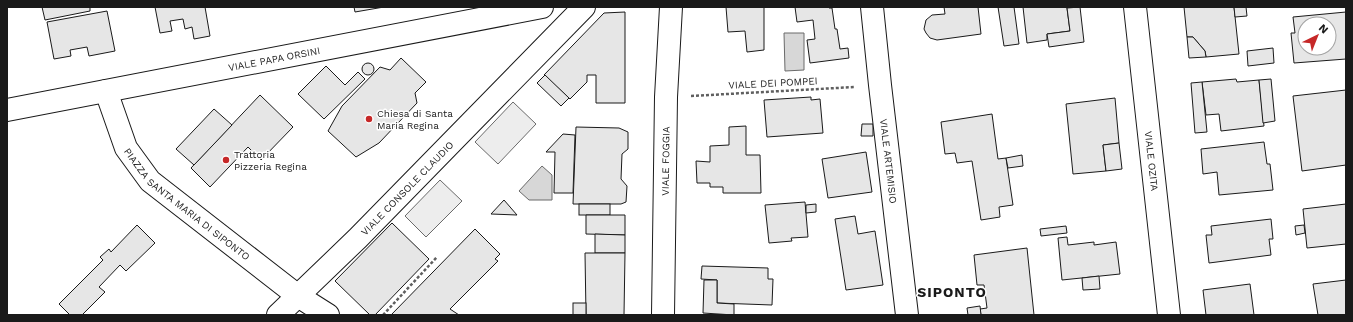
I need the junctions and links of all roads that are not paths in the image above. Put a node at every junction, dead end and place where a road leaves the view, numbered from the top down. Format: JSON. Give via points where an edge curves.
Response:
{"nodes":[{"id":1,"x":542,"y":7,"type":"edge"},
{"id":2,"x":584,"y":7,"type":"edge"},
{"id":3,"x":670,"y":7,"type":"edge"},
{"id":4,"x":872,"y":7,"type":"edge"},
{"id":5,"x":1135,"y":7,"type":"edge"},
{"id":6,"x":106,"y":91,"type":"junction"},
{"id":7,"x":7,"y":110,"type":"edge"},
{"id":8,"x":298,"y":296,"type":"junction"},
{"id":9,"x":278,"y":315,"type":"edge"},
{"id":10,"x":328,"y":315,"type":"edge"},
{"id":11,"x":663,"y":315,"type":"edge"},
{"id":12,"x":907,"y":315,"type":"edge"},
{"id":13,"x":1169,"y":315,"type":"edge"}],
"edges":[{"from":1,"to":6,"type":"street","name":"VIALE PAPA ORSINI"},
{"from":2,"to":8,"type":"street","name":"VIALE CONSOLE CLAUDIO","via":[[387,209]]},
{"from":3,"to":11,"type":"street","name":"VIALE FOGGIA"},
{"from":4,"to":12,"type":"street","name":"VIALE ARTEMISIO"},
{"from":5,"to":13,"type":"street","name":"VIALE OZITA"},
{"from":6,"to":7,"type":"street","name":"VIALE PAPA ORSINI"},
{"from":6,"to":8,"type":"street","name":"PIAZZA SANTA MARIA DI SIPONTO","via":[[126,148],[150,182]]},
{"from":8,"to":9,"type":"street","name":"VIALE CONSOLE CLAUDIO"},
{"from":8,"to":10,"type":"street","name":"PIAZZA SANTA MARIA DI SIPONTO"}]}
